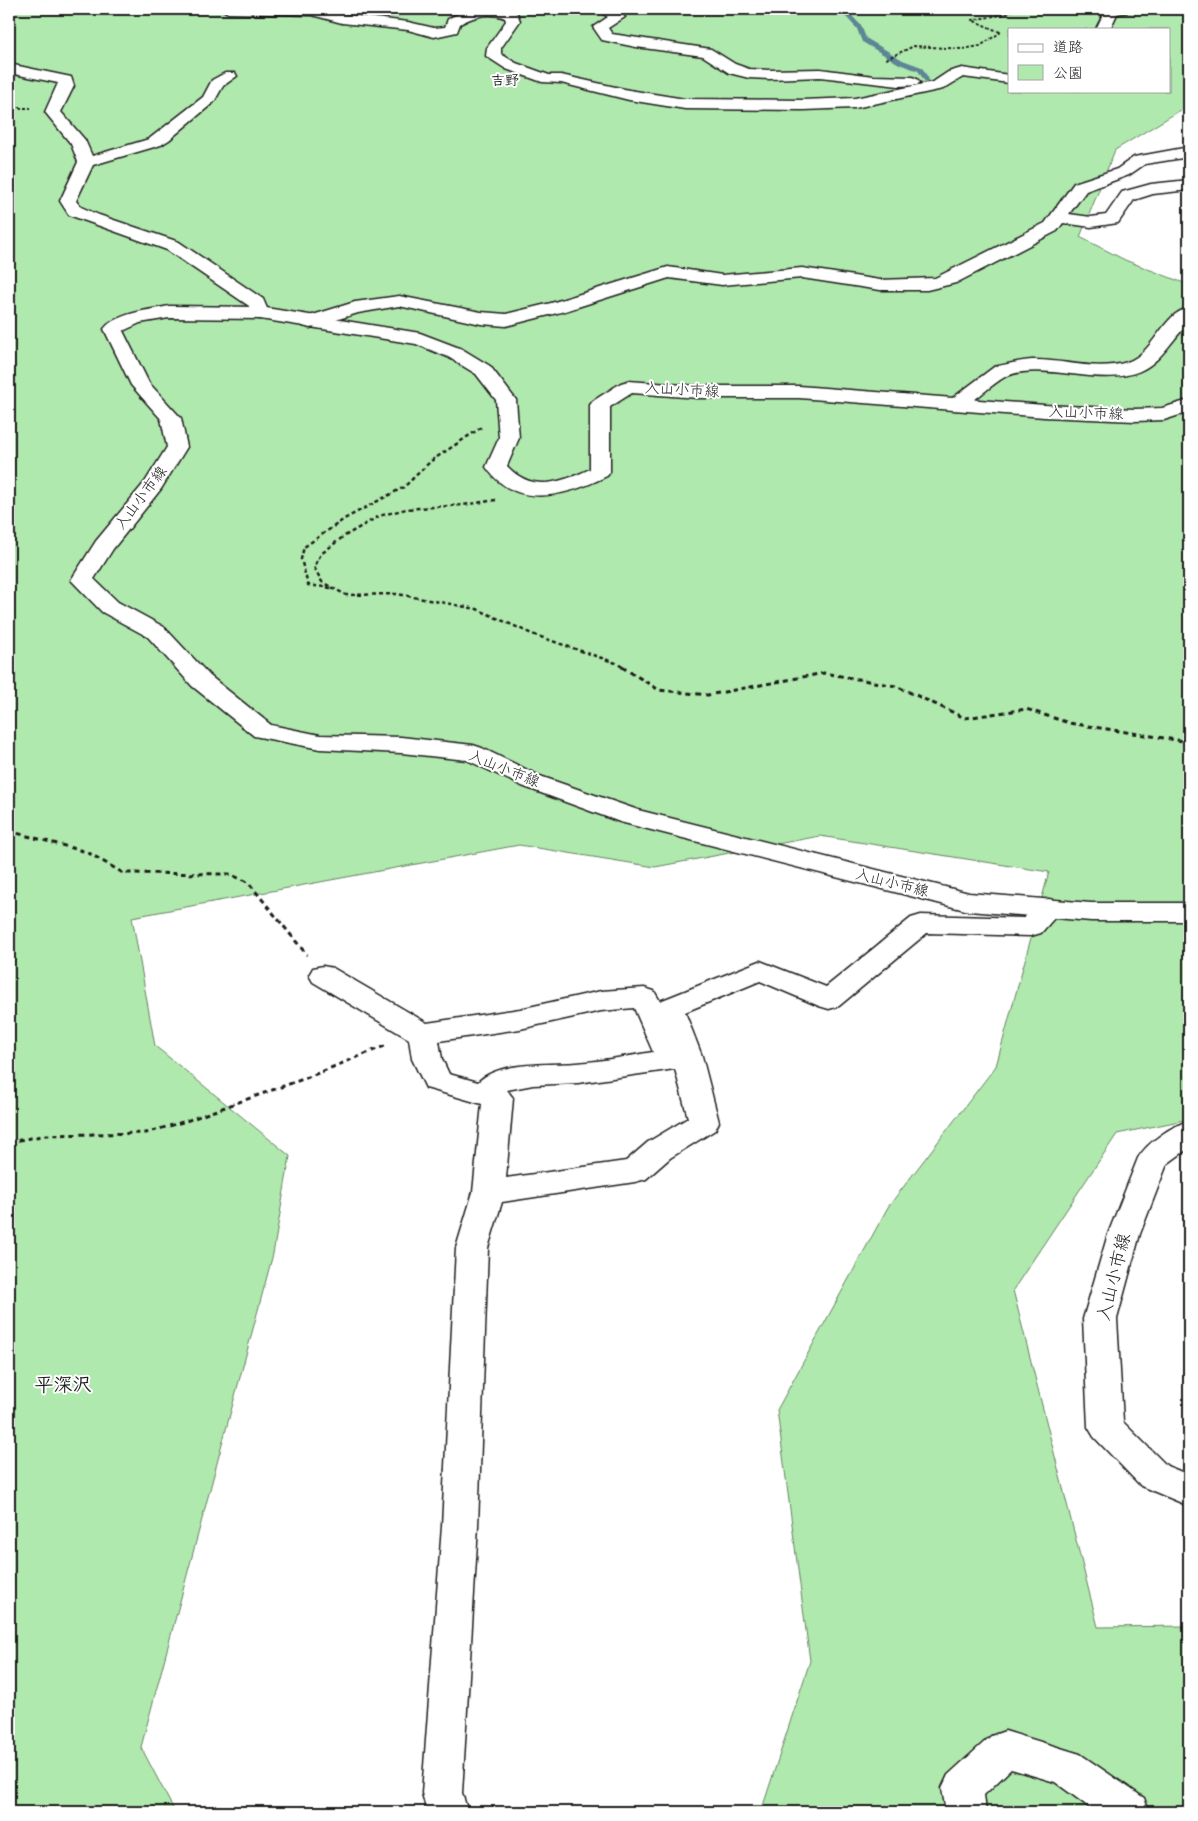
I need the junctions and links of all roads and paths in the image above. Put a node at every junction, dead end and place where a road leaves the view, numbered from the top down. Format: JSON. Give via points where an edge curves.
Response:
{"nodes":[{"id":1,"x":228,"y":9,"type":"edge"},
{"id":2,"x":603,"y":9,"type":"edge"},
{"id":3,"x":1014,"y":9,"type":"edge"},
{"id":4,"x":1122,"y":9,"type":"edge"},
{"id":5,"x":1103,"y":28,"type":"edge"},
{"id":6,"x":882,"y":60,"type":"dead end"},
{"id":7,"x":9,"y":68,"type":"edge"},
{"id":8,"x":230,"y":76,"type":"dead end"},
{"id":9,"x":1008,"y":79,"type":"edge"},
{"id":10,"x":938,"y":86,"type":"junction"},
{"id":11,"x":1189,"y":152,"type":"edge"},
{"id":12,"x":84,"y":166,"type":"junction"},
{"id":13,"x":1189,"y":185,"type":"edge"},
{"id":14,"x":1058,"y":217,"type":"junction"},
{"id":15,"x":173,"y":246,"type":"junction"},
{"id":16,"x":260,"y":313,"type":"junction"},
{"id":17,"x":1189,"y":314,"type":"edge"},
{"id":18,"x":310,"y":322,"type":"junction"},
{"id":19,"x":506,"y":400,"type":"junction"},
{"id":20,"x":957,"y":404,"type":"junction"},
{"id":21,"x":1189,"y":406,"type":"edge"},
{"id":22,"x":514,"y":484,"type":"junction"},
{"id":23,"x":334,"y":589,"type":"junction"},
{"id":24,"x":1189,"y":742,"type":"edge"},
{"id":25,"x":9,"y":831,"type":"edge"},
{"id":26,"x":1049,"y":908,"type":"junction"},
{"id":27,"x":1189,"y":912,"type":"edge"},
{"id":28,"x":323,"y":975,"type":"joint"},
{"id":29,"x":423,"y":1034,"type":"junction"},
{"id":30,"x":679,"y":1058,"type":"junction"},
{"id":31,"x":484,"y":1094,"type":"junction"},
{"id":32,"x":1189,"y":1132,"type":"edge"},
{"id":33,"x":9,"y":1142,"type":"edge"},
{"id":34,"x":489,"y":1192,"type":"junction"},
{"id":35,"x":1189,"y":1492,"type":"edge"},
{"id":36,"x":447,"y":1812,"type":"edge"},
{"id":37,"x":966,"y":1812,"type":"edge"},
{"id":38,"x":1128,"y":1812,"type":"edge"}],
"edges":[{"from":1,"to":10,"type":"street","via":[[322,12],[344,19],[443,33],[452,29],[453,22],[462,17],[477,12],[505,12],[512,16],[513,21],[494,48],[493,56],[498,60],[526,73],[547,78],[561,78],[629,95],[685,104],[855,103]]},
{"from":2,"to":10,"type":"street","via":[[618,17],[600,27],[607,37],[706,52],[738,71],[774,76],[828,73]]},
{"from":3,"to":6,"type":"path","via":[[1006,14],[972,20],[1001,32],[980,46],[963,50],[914,46]]},
{"from":4,"to":5,"type":"street","via":[[1112,10]]},
{"from":7,"to":12,"type":"street","via":[[66,80],[53,112],[79,143]]},
{"from":8,"to":12,"type":"street","via":[[217,83],[209,99],[163,137]]},
{"from":9,"to":10,"type":"street","via":[[962,72]]},
{"from":11,"to":14,"type":"street","via":[[1140,160],[1123,172],[1080,187]]},
{"from":12,"to":15,"type":"street","via":[[92,176],[92,207],[102,214],[170,230],[180,236]]},
{"from":12,"to":15,"type":"street","via":[[68,201],[75,211]]},
{"from":13,"to":14,"type":"street","via":[[1151,189],[1128,196],[1112,219],[1090,222]]},
{"from":14,"to":18,"type":"street","via":[[1052,228],[950,279],[927,285],[880,285],[802,273],[722,280],[668,272],[506,320],[399,301],[355,308]]},
{"from":15,"to":16,"type":"street","via":[[257,303]]},
{"from":16,"to":18,"type":"street","name":"入山小市線"},
{"from":16,"to":26,"type":"street","name":"入山小市線","via":[[169,312],[134,318],[113,329],[141,385],[171,418],[177,447],[154,485],[104,546],[82,580],[110,607],[156,632],[201,681],[263,731],[320,742],[402,745],[472,753],[531,781],[629,816],[969,902]]},
{"from":17,"to":20,"type":"street","via":[[1150,356],[1134,367],[1104,371],[1032,366],[1000,371]]},
{"from":18,"to":19,"type":"street","name":"入山小市線","via":[[420,339],[483,370]]},
{"from":19,"to":22,"type":"street","via":[[509,438],[496,467]]},
{"from":19,"to":23,"type":"path","via":[[493,408],[481,430],[431,461],[404,487],[346,518],[304,547],[301,559],[308,585]]},
{"from":20,"to":21,"type":"street","name":"入山小市線","via":[[1134,415],[1164,414]]},
{"from":20,"to":22,"type":"street","name":"入山小市線","via":[[799,392],[698,392],[628,387],[600,405],[600,472],[578,483],[533,490]]},
{"from":22,"to":23,"type":"path","via":[[516,494],[503,499],[406,509],[379,516],[343,537],[321,554],[314,567],[322,582]]},
{"from":23,"to":24,"type":"path","via":[[346,595],[397,594],[476,610],[532,634],[616,663],[659,690],[708,696],[824,673],[896,686],[965,718],[1026,709],[1069,723]]},
{"from":25,"to":28,"type":"path","via":[[86,852],[123,873],[229,874],[248,882]]},
{"from":26,"to":27,"type":"street","name":"入山小市線","via":[[1091,912]]},
{"from":26,"to":30,"type":"street","via":[[1031,927],[922,924],[829,1000],[760,970],[669,1008]]},
{"from":28,"to":29,"type":"street"},
{"from":29,"to":30,"type":"street","via":[[520,1019],[601,1001],[644,998]]},
{"from":29,"to":31,"type":"street","via":[[427,1059],[437,1081]]},
{"from":29,"to":33,"type":"path","via":[[146,1133],[46,1135]]},
{"from":30,"to":31,"type":"street","via":[[578,1073],[533,1075],[496,1082]]},
{"from":30,"to":34,"type":"street","via":[[704,1122],[659,1150],[635,1171]]},
{"from":31,"to":34,"type":"street","via":[[498,1098]]},
{"from":32,"to":35,"type":"street","name":"入山小市線","via":[[1154,1158],[1124,1234],[1100,1319],[1106,1427],[1154,1476]]},
{"from":34,"to":36,"type":"street","via":[[472,1248],[460,1526],[442,1793]]},
{"from":37,"to":38,"type":"street","via":[[962,1788],[1005,1748],[1066,1767]]}]}
